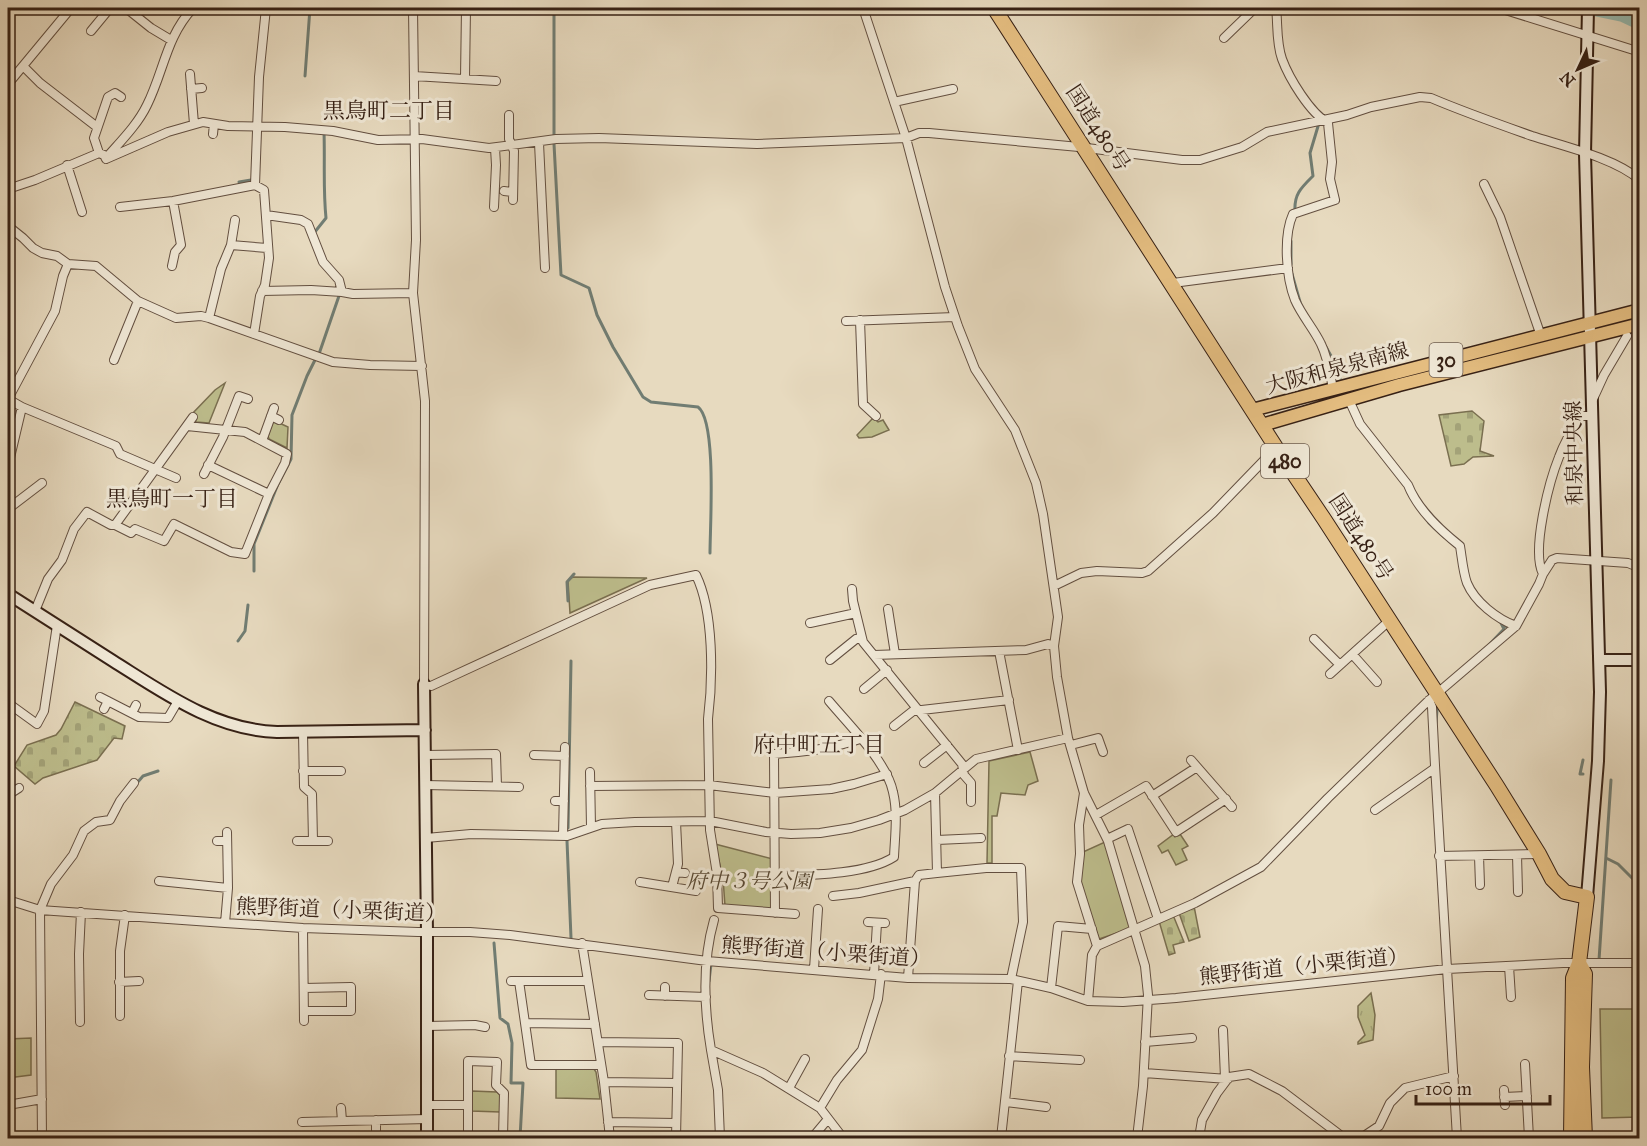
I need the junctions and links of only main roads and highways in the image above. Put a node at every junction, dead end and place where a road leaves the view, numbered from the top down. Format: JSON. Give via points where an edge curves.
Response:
{"nodes":[{"id":1,"x":994,"y":8,"type":"edge"},
{"id":2,"x":1640,"y":310,"type":"edge"},
{"id":3,"x":1640,"y":324,"type":"edge"},
{"id":4,"x":1252,"y":410,"type":"junction"},
{"id":5,"x":1262,"y":425,"type":"junction"},
{"id":6,"x":1579,"y":963,"type":"junction"},
{"id":7,"x":1570,"y":1138,"type":"edge"},
{"id":8,"x":1585,"y":1138,"type":"edge"}],
"edges":[{"from":1,"to":4,"type":"highway","name":"国道480号","number":"480"},
{"from":2,"to":4,"type":"main road","name":"大阪和泉泉南線","number":"30"},
{"from":3,"to":5,"type":"main road","name":"大阪和泉泉南線","number":"30","via":[[1400,385]]},
{"from":4,"to":5,"type":"highway","name":"国道480号","number":"480"},
{"from":5,"to":6,"type":"highway","name":"国道480号","number":"480","via":[[1557,885],[1565,892],[1587,897]]},
{"from":6,"to":7,"type":"highway","via":[[1573,978]]},
{"from":6,"to":8,"type":"highway","via":[[1585,974]]}]}
